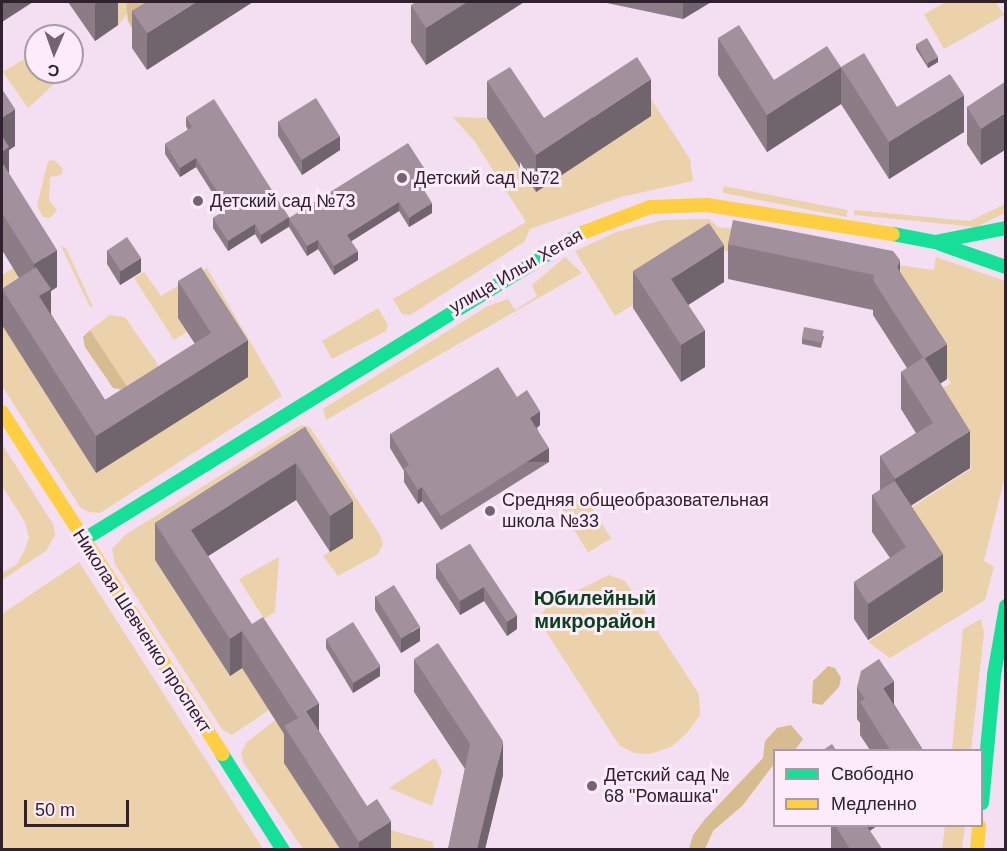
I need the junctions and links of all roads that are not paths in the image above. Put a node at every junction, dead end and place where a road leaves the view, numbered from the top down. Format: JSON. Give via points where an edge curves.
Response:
{"nodes":[{"id":1,"x":1005,"y":228,"type":"edge"},
{"id":2,"x":935,"y":242,"type":"junction"},
{"id":3,"x":1005,"y":267,"type":"edge"},
{"id":4,"x":2,"y":412,"type":"edge"},
{"id":5,"x":83,"y":540,"type":"junction"},
{"id":6,"x":1005,"y":606,"type":"edge"},
{"id":7,"x":983,"y":782,"type":"edge"},
{"id":8,"x":979,"y":827,"type":"edge"},
{"id":9,"x":283,"y":849,"type":"edge"},
{"id":10,"x":977,"y":849,"type":"edge"}],
"edges":[{"from":1,"to":2,"type":"main road","name":"улица Ильи Хегая"},
{"from":2,"to":3,"type":"main road"},
{"from":2,"to":5,"type":"main road","name":"улица Ильи Хегая","via":[[776,213],[707,205],[650,207],[620,216],[555,246]]},
{"from":4,"to":5,"type":"main road","name":"Николая Шевченко проспект"},
{"from":5,"to":9,"type":"main road","name":"Николая Шевченко проспект"},
{"from":6,"to":7,"type":"main road"},
{"from":8,"to":10,"type":"main road"}]}
